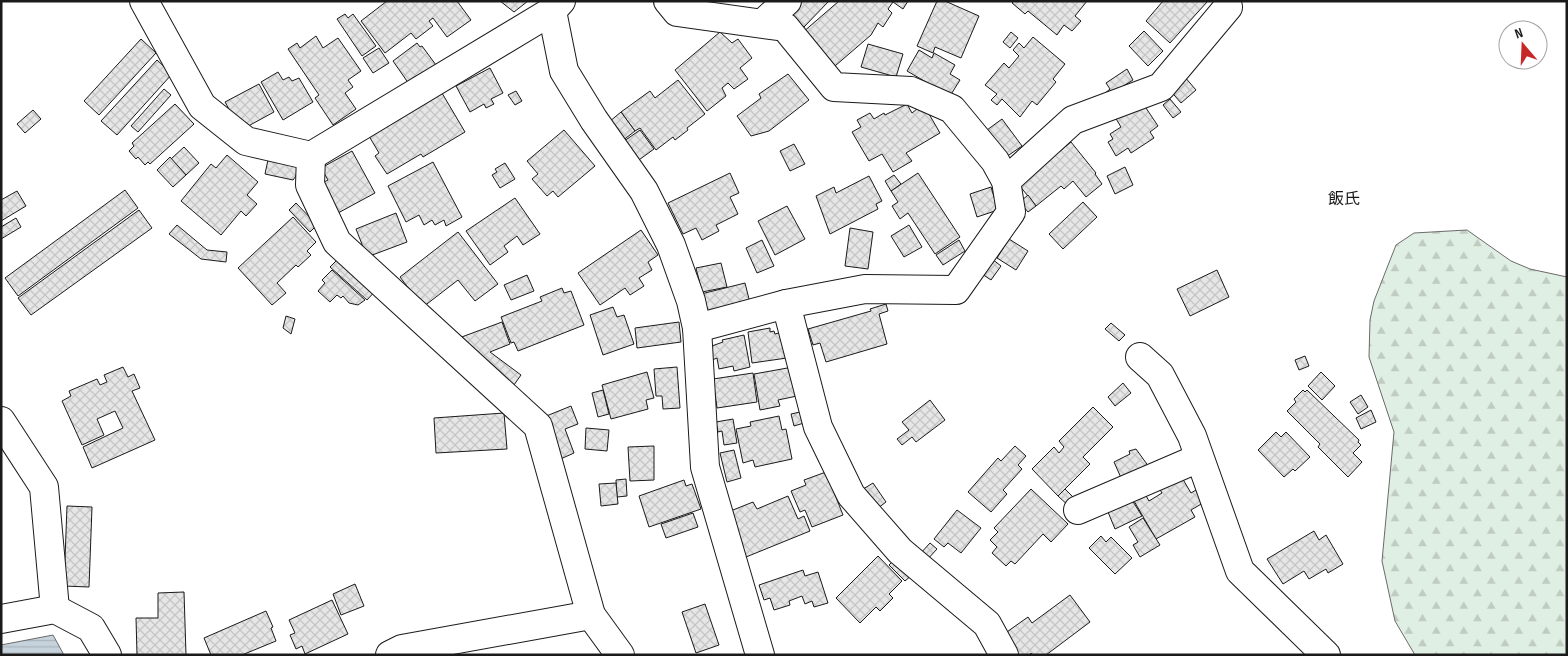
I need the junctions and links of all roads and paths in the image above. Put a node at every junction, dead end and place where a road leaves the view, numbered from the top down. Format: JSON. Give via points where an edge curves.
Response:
{"nodes":[{"id":1,"x":144,"y":1,"type":"edge"},
{"id":2,"x":668,"y":1,"type":"edge"},
{"id":3,"x":787,"y":1,"type":"edge"},
{"id":4,"x":557,"y":6,"type":"edge"},
{"id":5,"x":1228,"y":7,"type":"dead end"},
{"id":6,"x":763,"y":24,"type":"junction"},
{"id":7,"x":311,"y":156,"type":"junction"},
{"id":8,"x":1006,"y":181,"type":"junction"},
{"id":9,"x":786,"y":304,"type":"junction"},
{"id":10,"x":696,"y":328,"type":"junction"},
{"id":11,"x":1140,"y":357,"type":"dead end"},
{"id":12,"x":1,"y":421,"type":"edge"},
{"id":13,"x":1199,"y":458,"type":"junction"},
{"id":14,"x":1078,"y":510,"type":"dead end"},
{"id":15,"x":55,"y":609,"type":"junction"},
{"id":16,"x":591,"y":615,"type":"junction"},
{"id":17,"x":1,"y":619,"type":"edge"},
{"id":18,"x":107,"y":655,"type":"edge"},
{"id":19,"x":390,"y":655,"type":"edge"},
{"id":20,"x":620,"y":655,"type":"edge"},
{"id":21,"x":760,"y":655,"type":"edge"},
{"id":22,"x":1004,"y":655,"type":"edge"},
{"id":23,"x":1326,"y":655,"type":"edge"}],
"edges":[{"from":1,"to":7,"type":"street","via":[[202,106],[246,141]]},
{"from":2,"to":6,"type":"street","via":[[678,12]]},
{"from":3,"to":6,"type":"street"},
{"from":4,"to":7,"type":"street"},
{"from":4,"to":10,"type":"street","via":[[564,71],[644,190],[671,245],[691,301]]},
{"from":5,"to":8,"type":"street","via":[[1161,87],[1073,120]]},
{"from":6,"to":8,"type":"street","via":[[785,27],[834,87],[911,91],[952,109],[996,160]]},
{"from":7,"to":16,"type":"street","via":[[310,185],[337,242],[538,426]]},
{"from":8,"to":9,"type":"street","via":[[1011,212],[956,290],[864,289]]},
{"from":9,"to":10,"type":"street"},
{"from":9,"to":22,"type":"street","via":[[818,427],[850,495],[900,551],[987,624]]},
{"from":10,"to":21,"type":"street","via":[[704,468]]},
{"from":11,"to":13,"type":"street","via":[[1160,375],[1192,436]]},
{"from":12,"to":15,"type":"street","via":[[44,487]]},
{"from":13,"to":14,"type":"street"},
{"from":13,"to":23,"type":"street","via":[[1240,571]]},
{"from":15,"to":17,"type":"street"},
{"from":15,"to":18,"type":"street","via":[[91,628]]},
{"from":16,"to":19,"type":"street","via":[[402,649]]},
{"from":16,"to":20,"type":"street"}]}
